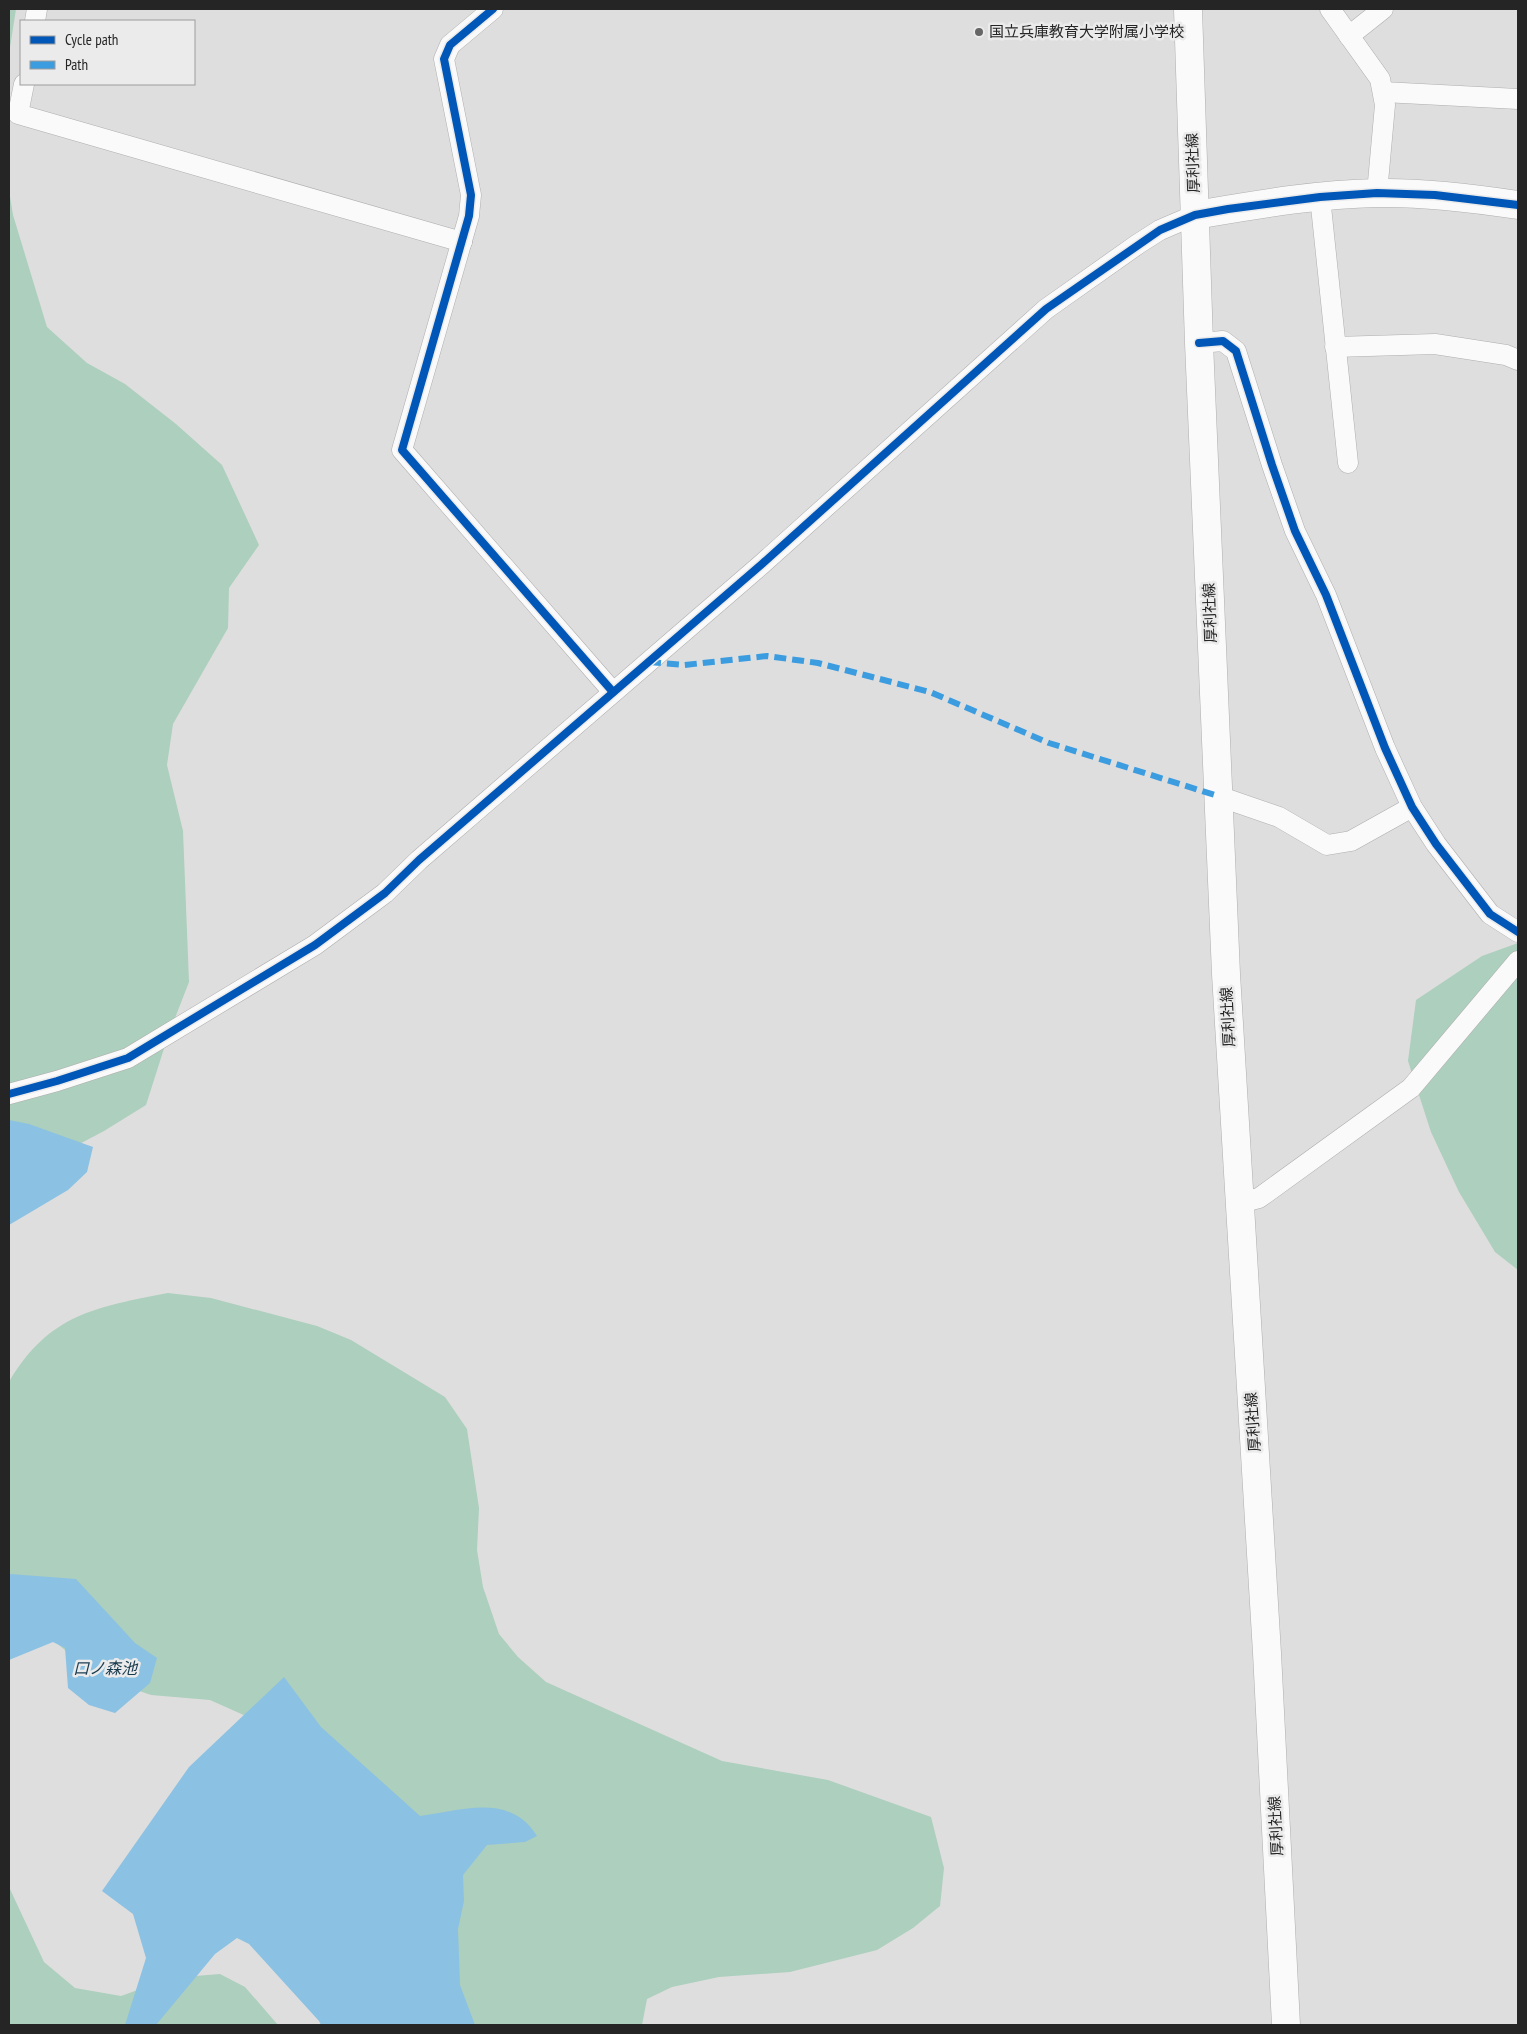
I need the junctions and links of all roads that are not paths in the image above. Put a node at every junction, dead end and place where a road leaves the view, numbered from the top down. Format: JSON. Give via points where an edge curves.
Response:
{"nodes":[{"id":1,"x":493,"y":9,"type":"edge"},
{"id":2,"x":1188,"y":9,"type":"edge"},
{"id":3,"x":1330,"y":9,"type":"edge"},
{"id":4,"x":1383,"y":9,"type":"edge"},
{"id":5,"x":1349,"y":36,"type":"junction"},
{"id":6,"x":24,"y":85,"type":"edge"},
{"id":7,"x":1383,"y":92,"type":"junction"},
{"id":8,"x":1518,"y":99,"type":"edge"},
{"id":9,"x":1377,"y":193,"type":"junction"},
{"id":10,"x":1320,"y":197,"type":"junction"},
{"id":11,"x":1518,"y":205,"type":"edge"},
{"id":12,"x":1195,"y":215,"type":"junction"},
{"id":13,"x":462,"y":242,"type":"junction"},
{"id":14,"x":1199,"y":343,"type":"junction"},
{"id":15,"x":1335,"y":347,"type":"junction"},
{"id":16,"x":1518,"y":360,"type":"edge"},
{"id":17,"x":1348,"y":463,"type":"dead end"},
{"id":18,"x":614,"y":692,"type":"junction"},
{"id":19,"x":1218,"y":796,"type":"junction"},
{"id":20,"x":1412,"y":807,"type":"junction"},
{"id":21,"x":1518,"y":932,"type":"edge"},
{"id":22,"x":1518,"y":961,"type":"edge"},
{"id":23,"x":9,"y":1094,"type":"edge"},
{"id":24,"x":1239,"y":1203,"type":"junction"},
{"id":25,"x":1286,"y":2025,"type":"edge"}],
"edges":[{"from":1,"to":13,"type":"street","via":[[450,45],[444,59],[471,195]]},
{"from":2,"to":12,"type":"main road","name":"厚利社線"},
{"from":3,"to":5,"type":"street"},
{"from":4,"to":5,"type":"street"},
{"from":5,"to":7,"type":"street","via":[[1380,79]]},
{"from":6,"to":13,"type":"street","via":[[18,114]]},
{"from":7,"to":8,"type":"street"},
{"from":7,"to":9,"type":"street","via":[[1385,105]]},
{"from":9,"to":10,"type":"main road"},
{"from":9,"to":11,"type":"main road","via":[[1435,195]]},
{"from":10,"to":12,"type":"main road"},
{"from":10,"to":15,"type":"street"},
{"from":12,"to":14,"type":"main road","name":"厚利社線"},
{"from":12,"to":18,"type":"street","via":[[1160,230],[1046,308],[762,564]]},
{"from":13,"to":18,"type":"street","via":[[402,450]]},
{"from":14,"to":19,"type":"main road","name":"厚利社線"},
{"from":14,"to":20,"type":"street","via":[[1223,341],[1236,351],[1295,531],[1326,595],[1385,748]]},
{"from":15,"to":16,"type":"street","via":[[1435,344],[1506,354]]},
{"from":15,"to":17,"type":"street"},
{"from":18,"to":23,"type":"street","via":[[385,892],[315,945],[128,1058]]},
{"from":19,"to":20,"type":"street","via":[[1279,817],[1327,845],[1351,841]]},
{"from":19,"to":24,"type":"main road","name":"厚利社線"},
{"from":20,"to":21,"type":"street","via":[[1490,914]]},
{"from":22,"to":24,"type":"street","via":[[1411,1088],[1260,1198]]},
{"from":24,"to":25,"type":"main road","name":"厚利社線"}]}
